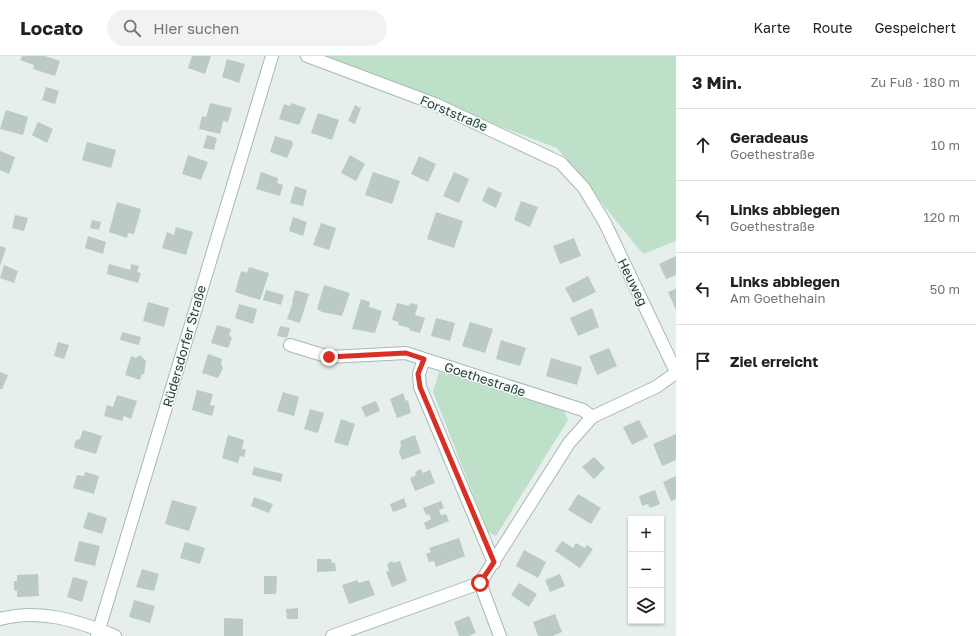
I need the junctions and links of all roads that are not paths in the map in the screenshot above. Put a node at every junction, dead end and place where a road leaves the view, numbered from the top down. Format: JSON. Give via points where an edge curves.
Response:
{"nodes":[{"id":1,"x":272,"y":56,"type":"edge"},
{"id":2,"x":307,"y":56,"type":"edge"},
{"id":3,"x":588,"y":193,"type":"joint"},
{"id":4,"x":290,"y":345,"type":"dead end"},
{"id":5,"x":424,"y":359,"type":"junction"},
{"id":6,"x":676,"y":373,"type":"edge"},
{"id":7,"x":592,"y":417,"type":"junction"},
{"id":8,"x":494,"y":562,"type":"junction"},
{"id":9,"x":480,"y":583,"type":"junction"},
{"id":10,"x":0,"y":620,"type":"edge"},
{"id":11,"x":98,"y":633,"type":"edge"},
{"id":12,"x":115,"y":636,"type":"edge"},
{"id":13,"x":332,"y":636,"type":"edge"},
{"id":14,"x":500,"y":636,"type":"edge"}],
"edges":[{"from":1,"to":11,"type":"street","name":"Rüdersdorfer Straße"},
{"from":2,"to":3,"type":"street","name":"Forststraße","via":[[435,104],[510,138],[561,163]]},
{"from":3,"to":6,"type":"street","name":"Heuweg","via":[[605,223]]},
{"from":4,"to":5,"type":"street","name":"Goethestraße","via":[[329,357],[406,353]]},
{"from":5,"to":7,"type":"street","name":"Goethestraße","via":[[583,410]]},
{"from":5,"to":8,"type":"street","via":[[418,374],[420,387]]},
{"from":6,"to":7,"type":"street","via":[[656,386]]},
{"from":7,"to":8,"type":"street","via":[[568,443]]},
{"from":8,"to":9,"type":"street"},
{"from":9,"to":13,"type":"street"},
{"from":9,"to":14,"type":"street"},
{"from":10,"to":11,"type":"street","via":[[34,614],[55,617]]},
{"from":11,"to":12,"type":"street"}]}
